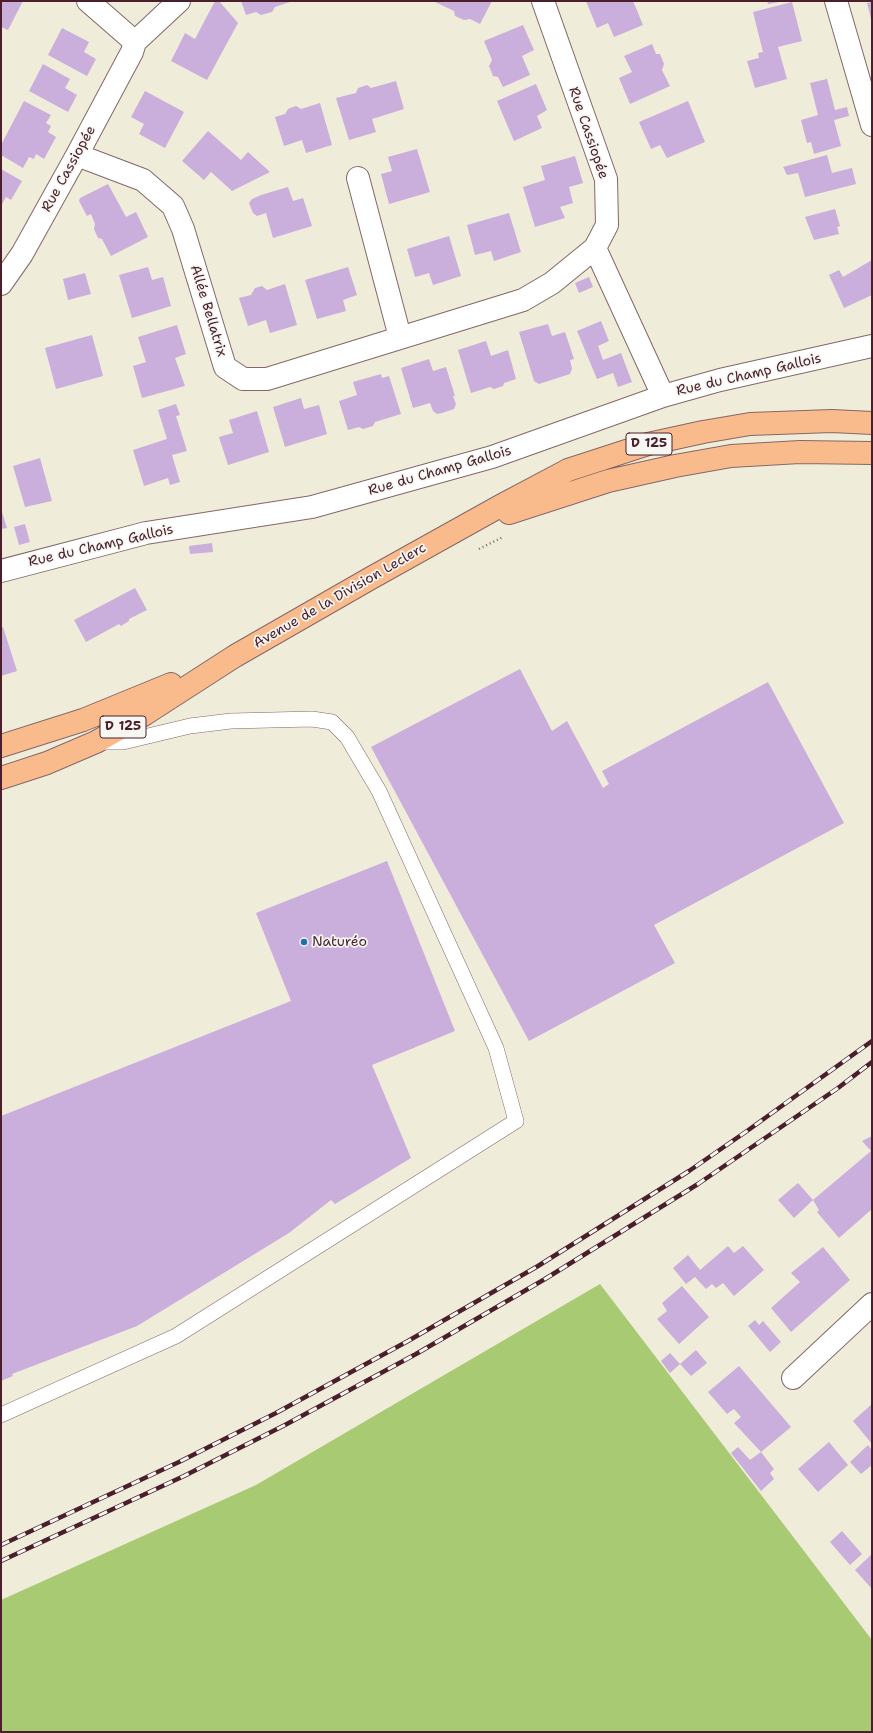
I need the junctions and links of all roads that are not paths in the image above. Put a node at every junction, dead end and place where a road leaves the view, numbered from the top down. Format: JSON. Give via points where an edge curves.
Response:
{"nodes":[{"id":1,"x":88,"y":1,"type":"edge"},
{"id":2,"x":179,"y":1,"type":"edge"},
{"id":3,"x":543,"y":1,"type":"edge"},
{"id":4,"x":836,"y":1,"type":"edge"},
{"id":5,"x":134,"y":47,"type":"junction"},
{"id":6,"x":872,"y":125,"type":"edge"},
{"id":7,"x":77,"y":155,"type":"junction"},
{"id":8,"x":358,"y":178,"type":"dead end"},
{"id":9,"x":595,"y":248,"type":"junction"},
{"id":10,"x":1,"y":284,"type":"edge"},
{"id":11,"x":400,"y":337,"type":"junction"},
{"id":12,"x":872,"y":346,"type":"edge"},
{"id":13,"x":663,"y":396,"type":"junction"},
{"id":14,"x":872,"y":423,"type":"edge"},
{"id":15,"x":872,"y":453,"type":"edge"},
{"id":16,"x":445,"y":536,"type":"junction"},
{"id":17,"x":1,"y":571,"type":"edge"},
{"id":18,"x":235,"y":656,"type":"junction"},
{"id":19,"x":96,"y":742,"type":"junction"},
{"id":20,"x":1,"y":746,"type":"edge"},
{"id":21,"x":1,"y":778,"type":"edge"},
{"id":22,"x":872,"y":1304,"type":"edge"},
{"id":23,"x":793,"y":1378,"type":"dead end"},
{"id":24,"x":1,"y":1414,"type":"edge"}],
"edges":[{"from":1,"to":5,"type":"street"},
{"from":2,"to":5,"type":"street","name":"Rue Cassiopée"},
{"from":3,"to":9,"type":"street","name":"Rue Cassiopée","via":[[606,179],[607,225]]},
{"from":4,"to":6,"type":"street"},
{"from":5,"to":7,"type":"street","name":"Rue Cassiopée"},
{"from":7,"to":10,"type":"street","name":"Rue Cassiopée","via":[[22,254]]},
{"from":7,"to":11,"type":"street","name":"Allée Bellatrix","via":[[142,180],[173,206],[183,229],[225,367],[243,379],[267,379]]},
{"from":8,"to":11,"type":"street"},
{"from":9,"to":11,"type":"street","name":"Allée Bellatrix","via":[[552,283],[523,300]]},
{"from":9,"to":13,"type":"street"},
{"from":12,"to":13,"type":"street","name":"Rue du Champ Gallois"},
{"from":13,"to":17,"type":"street","name":"Rue du Champ Gallois","via":[[492,458],[312,507],[146,533]]},
{"from":14,"to":16,"type":"main road","name":"Avenue de la Division Leclerc","number":"D 125","via":[[832,421],[750,424],[648,444],[568,470]]},
{"from":15,"to":16,"type":"main road","name":"Avenue de la Division Leclerc","number":"D 125","via":[[800,452],[731,456],[675,466],[608,481]]},
{"from":16,"to":18,"type":"main road","name":"Avenue de la Division Leclerc","number":"D 125"},
{"from":18,"to":19,"type":"main road","name":"Avenue de la Division Leclerc","number":"D 125"},
{"from":18,"to":20,"type":"main road","name":"Avenue de la Division Leclerc","number":"D 125","via":[[140,698]]},
{"from":19,"to":21,"type":"main road","name":"Avenue de la Division Leclerc","number":"D 125","via":[[47,763]]},
{"from":19,"to":24,"type":"lane","via":[[123,742],[190,726],[231,721],[312,719],[332,722],[347,737],[382,798],[496,1048],[516,1121],[176,1336]]},
{"from":22,"to":23,"type":"street"}]}
